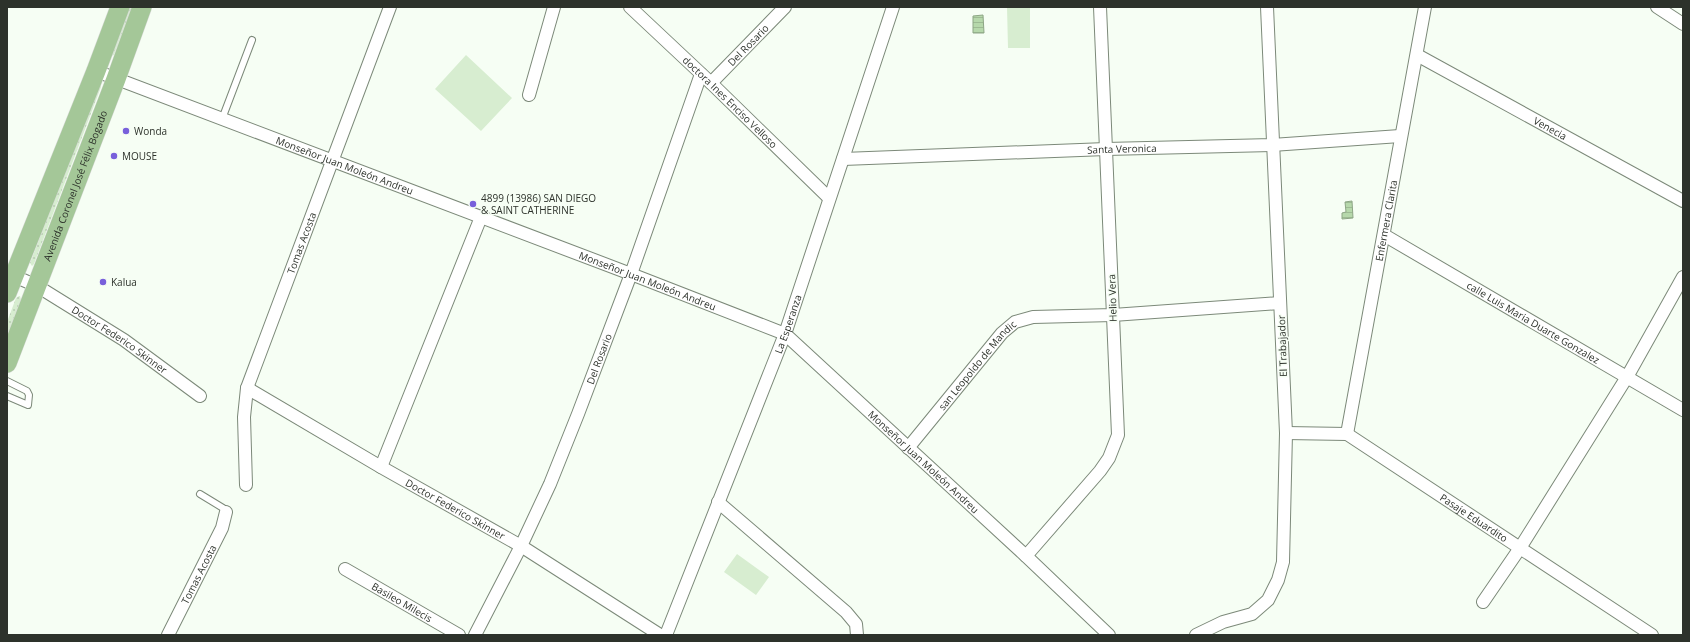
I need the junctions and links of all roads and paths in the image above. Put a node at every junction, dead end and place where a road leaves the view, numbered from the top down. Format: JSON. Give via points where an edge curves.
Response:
{"nodes":[{"id":1,"x":120,"y":7,"type":"edge"},
{"id":2,"x":142,"y":7,"type":"edge"},
{"id":3,"x":390,"y":7,"type":"edge"},
{"id":4,"x":554,"y":7,"type":"edge"},
{"id":5,"x":630,"y":7,"type":"edge"},
{"id":6,"x":784,"y":7,"type":"edge"},
{"id":7,"x":893,"y":7,"type":"edge"},
{"id":8,"x":1100,"y":7,"type":"edge"},
{"id":9,"x":1268,"y":7,"type":"edge"},
{"id":10,"x":1425,"y":7,"type":"edge"},
{"id":11,"x":1657,"y":7,"type":"edge"},
{"id":12,"x":1683,"y":24,"type":"edge"},
{"id":13,"x":252,"y":40,"type":"dead end"},
{"id":14,"x":1417,"y":55,"type":"junction"},
{"id":15,"x":96,"y":71,"type":"junction"},
{"id":16,"x":701,"y":74,"type":"junction"},
{"id":17,"x":116,"y":79,"type":"junction"},
{"id":18,"x":711,"y":83,"type":"junction"},
{"id":19,"x":529,"y":95,"type":"dead end"},
{"id":20,"x":222,"y":119,"type":"junction"},
{"id":21,"x":1400,"y":136,"type":"junction"},
{"id":22,"x":1272,"y":145,"type":"junction"},
{"id":23,"x":1106,"y":149,"type":"junction"},
{"id":24,"x":843,"y":159,"type":"junction"},
{"id":25,"x":331,"y":160,"type":"junction"},
{"id":26,"x":829,"y":198,"type":"junction"},
{"id":27,"x":1683,"y":201,"type":"edge"},
{"id":28,"x":481,"y":217,"type":"junction"},
{"id":29,"x":1384,"y":235,"type":"junction"},
{"id":30,"x":10,"y":274,"type":"edge"},
{"id":31,"x":631,"y":274,"type":"junction"},
{"id":32,"x":1683,"y":277,"type":"edge"},
{"id":33,"x":37,"y":286,"type":"junction"},
{"id":34,"x":7,"y":293,"type":"edge"},
{"id":35,"x":1280,"y":303,"type":"junction"},
{"id":36,"x":1113,"y":314,"type":"junction"},
{"id":37,"x":785,"y":334,"type":"junction"},
{"id":38,"x":7,"y":363,"type":"edge"},
{"id":39,"x":1627,"y":377,"type":"junction"},
{"id":40,"x":7,"y":381,"type":"edge"},
{"id":41,"x":247,"y":388,"type":"junction"},
{"id":42,"x":7,"y":396,"type":"edge"},
{"id":43,"x":200,"y":396,"type":"dead end"},
{"id":44,"x":1683,"y":410,"type":"edge"},
{"id":45,"x":1286,"y":433,"type":"junction"},
{"id":46,"x":1347,"y":434,"type":"junction"},
{"id":47,"x":908,"y":448,"type":"junction"},
{"id":48,"x":381,"y":467,"type":"junction"},
{"id":49,"x":246,"y":484,"type":"dead end"},
{"id":50,"x":200,"y":494,"type":"dead end"},
{"id":51,"x":718,"y":502,"type":"junction"},
{"id":52,"x":226,"y":512,"type":"joint"},
{"id":53,"x":521,"y":546,"type":"junction"},
{"id":54,"x":1520,"y":548,"type":"junction"},
{"id":55,"x":1026,"y":556,"type":"junction"},
{"id":56,"x":345,"y":569,"type":"dead end"},
{"id":57,"x":1483,"y":602,"type":"dead end"},
{"id":58,"x":168,"y":635,"type":"edge"},
{"id":59,"x":459,"y":635,"type":"edge"},
{"id":60,"x":475,"y":635,"type":"edge"},
{"id":61,"x":660,"y":635,"type":"edge"},
{"id":62,"x":666,"y":635,"type":"edge"},
{"id":63,"x":857,"y":635,"type":"edge"},
{"id":64,"x":1109,"y":635,"type":"edge"},
{"id":65,"x":1196,"y":635,"type":"edge"},
{"id":66,"x":1652,"y":635,"type":"edge"}],
"edges":[{"from":1,"to":15,"type":"main road"},
{"from":2,"to":17,"type":"main road","name":"Avenida Coronel José Félix Bogado"},
{"from":3,"to":25,"type":"street","name":"Tomas Acosta"},
{"from":4,"to":19,"type":"street"},
{"from":5,"to":16,"type":"street","name":"doctora Ines Enciso Velloso"},
{"from":6,"to":18,"type":"street","name":"Del Rosario"},
{"from":7,"to":24,"type":"street","name":"La Esperanza"},
{"from":8,"to":23,"type":"street","name":"Helio Vera"},
{"from":9,"to":22,"type":"street","name":"El Trabajador"},
{"from":10,"to":14,"type":"street","name":"Enfermera Clarita"},
{"from":11,"to":12,"type":"street"},
{"from":13,"to":20,"type":"lane"},
{"from":14,"to":21,"type":"street","name":"Enfermera Clarita"},
{"from":14,"to":27,"type":"street","name":"Venecia"},
{"from":15,"to":17,"type":"street","name":"Monseñor Juan Moleón Andreu"},
{"from":15,"to":30,"type":"main road"},
{"from":16,"to":18,"type":"street","name":"doctora Ines Enciso Velloso"},
{"from":16,"to":31,"type":"street","name":"Del Rosario"},
{"from":17,"to":20,"type":"street","name":"Monseñor Juan Moleón Andreu"},
{"from":17,"to":33,"type":"main road","name":"Avenida Coronel José Félix Bogado"},
{"from":18,"to":26,"type":"street","name":"doctora Ines Enciso Velloso"},
{"from":20,"to":25,"type":"street","name":"Monseñor Juan Moleón Andreu"},
{"from":21,"to":22,"type":"street","name":"Santa Veronica"},
{"from":21,"to":29,"type":"street","name":"Enfermera Clarita"},
{"from":22,"to":23,"type":"street","name":"Santa Veronica"},
{"from":22,"to":35,"type":"street","name":"El Trabajador"},
{"from":23,"to":24,"type":"street","name":"Santa Veronica"},
{"from":23,"to":36,"type":"street","name":"Helio Vera"},
{"from":24,"to":26,"type":"street","name":"La Esperanza"},
{"from":25,"to":28,"type":"street","name":"Monseñor Juan Moleón Andreu"},
{"from":25,"to":41,"type":"street","name":"Tomas Acosta"},
{"from":26,"to":37,"type":"street","name":"La Esperanza"},
{"from":28,"to":31,"type":"street","name":"Monseñor Juan Moleón Andreu"},
{"from":28,"to":48,"type":"street"},
{"from":29,"to":39,"type":"street","name":"calle Luis Maria Duarte Gonzalez"},
{"from":29,"to":46,"type":"street","name":"Enfermera Clarita"},
{"from":30,"to":33,"type":"street","name":"Doctor Federico Skinner"},
{"from":30,"to":34,"type":"main road"},
{"from":31,"to":37,"type":"street","name":"Monseñor Juan Moleón Andreu"},
{"from":31,"to":53,"type":"street","name":"Del Rosario","via":[[550,484]]},
{"from":32,"to":39,"type":"street"},
{"from":33,"to":38,"type":"main road","name":"Avenida Coronel José Félix Bogado"},
{"from":33,"to":43,"type":"street","name":"Doctor Federico Skinner","via":[[124,340]]},
{"from":35,"to":36,"type":"street","name":"san Leopoldo de Mandic"},
{"from":35,"to":45,"type":"street","name":"El Trabajador"},
{"from":36,"to":47,"type":"street","name":"san Leopoldo de Mandic","via":[[1033,317],[1015,322],[1002,333]]},
{"from":36,"to":55,"type":"street","name":"Helio Vera","via":[[1118,434],[1109,458],[1100,471]]},
{"from":37,"to":47,"type":"street","name":"Monseñor Juan Moleón Andreu"},
{"from":37,"to":51,"type":"street","name":"La Esperanza"},
{"from":39,"to":44,"type":"street","name":"calle Luis Maria Duarte Gonzalez"},
{"from":39,"to":54,"type":"street"},
{"from":40,"to":42,"type":"lane","via":[[27,391],[28,405]]},
{"from":41,"to":48,"type":"street","name":"Doctor Federico Skinner"},
{"from":41,"to":49,"type":"street","name":"Tomas Acosta","via":[[244,417]]},
{"from":45,"to":46,"type":"street"},
{"from":45,"to":65,"type":"street","name":"El Trabajador","via":[[1283,562],[1278,580],[1268,600],[1252,614],[1223,622]]},
{"from":46,"to":54,"type":"street","name":"Pasaje Eduardito"},
{"from":47,"to":55,"type":"street","name":"Monseñor Juan Moleón Andreu"},
{"from":48,"to":53,"type":"street","name":"Doctor Federico Skinner"},
{"from":50,"to":52,"type":"lane"},
{"from":51,"to":62,"type":"street","name":"La Esperanza"},
{"from":51,"to":63,"type":"street","via":[[846,612],[856,624]]},
{"from":52,"to":58,"type":"street","name":"Tomas Acosta","via":[[222,528]]},
{"from":53,"to":60,"type":"street","name":"Del Rosario"},
{"from":53,"to":61,"type":"street","name":"Doctor Federico Skinner"},
{"from":54,"to":57,"type":"street"},
{"from":54,"to":66,"type":"street","name":"Pasaje Eduardito"},
{"from":55,"to":64,"type":"street","name":"Monseñor Juan Moleón Andreu"},
{"from":56,"to":59,"type":"street","name":"Basileo Milecis"}]}
